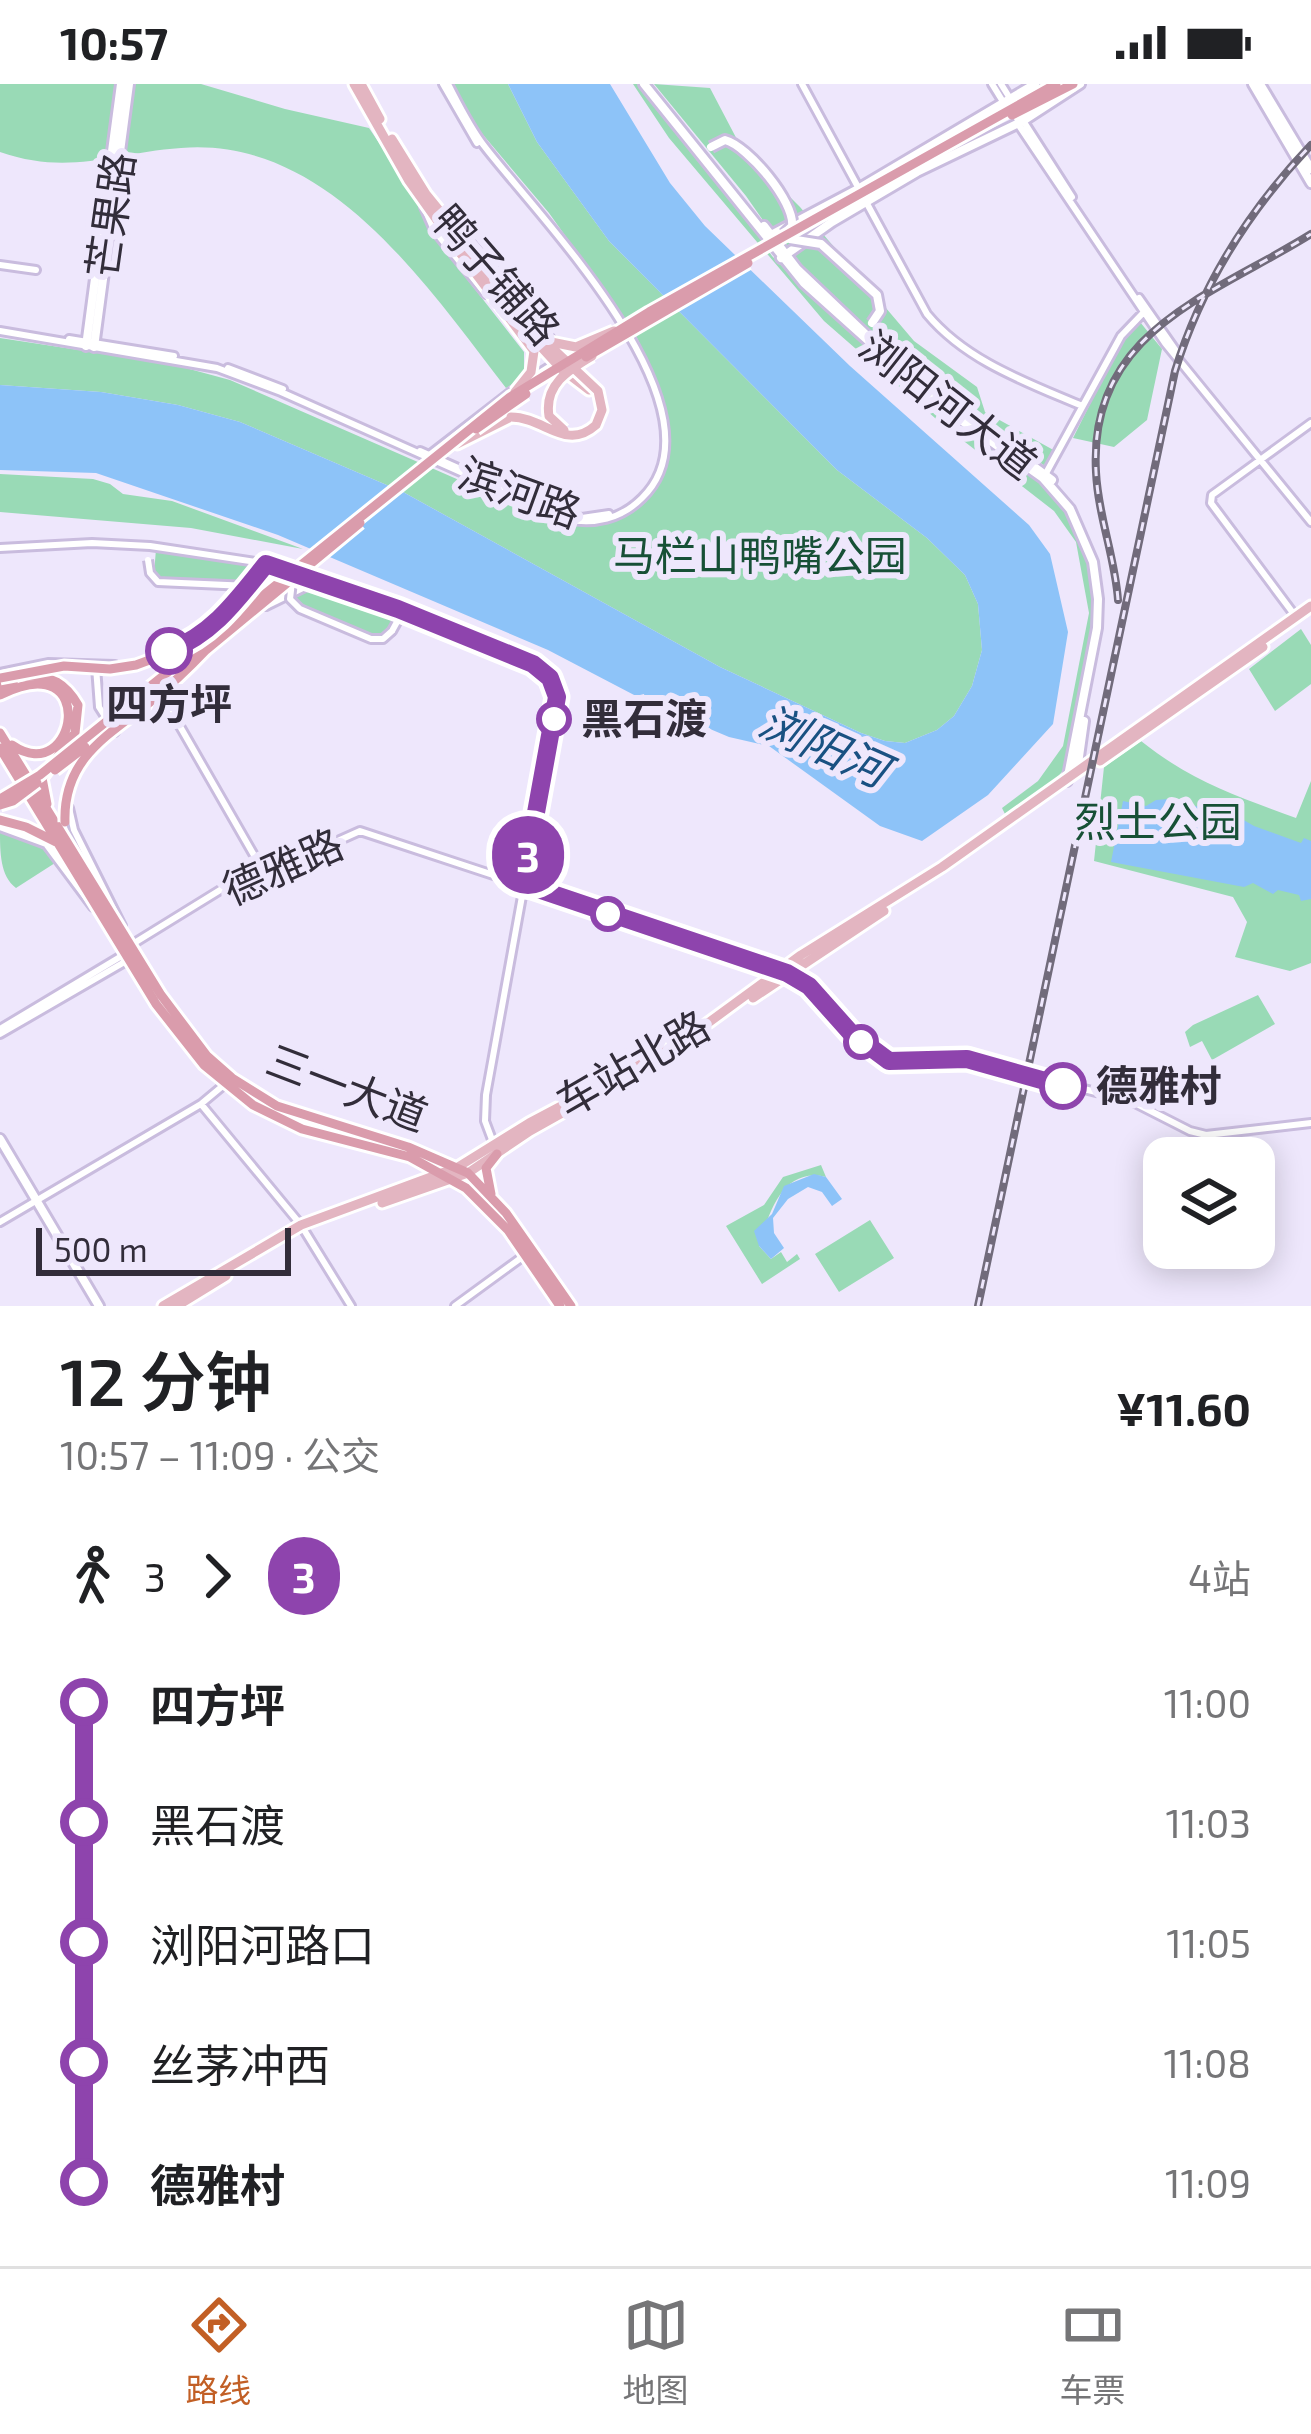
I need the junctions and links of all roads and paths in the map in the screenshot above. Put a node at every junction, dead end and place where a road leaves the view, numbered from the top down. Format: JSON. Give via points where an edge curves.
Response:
{"nodes":[{"id":1,"x":125,"y":84,"type":"edge"},
{"id":2,"x":357,"y":84,"type":"edge"},
{"id":3,"x":445,"y":84,"type":"edge"},
{"id":4,"x":646,"y":84,"type":"edge"},
{"id":5,"x":802,"y":84,"type":"edge"},
{"id":6,"x":997,"y":84,"type":"edge"},
{"id":7,"x":1035,"y":84,"type":"edge"},
{"id":8,"x":1051,"y":84,"type":"edge"},
{"id":9,"x":1073,"y":84,"type":"edge"},
{"id":10,"x":1257,"y":84,"type":"edge"},
{"id":11,"x":1012,"y":112,"type":"junction"},
{"id":12,"x":705,"y":152,"type":"junction"},
{"id":13,"x":1311,"y":169,"type":"edge"},
{"id":14,"x":1311,"y":183,"type":"edge"},
{"id":15,"x":859,"y":189,"type":"junction"},
{"id":16,"x":426,"y":199,"type":"junction"},
{"id":17,"x":866,"y":202,"type":"junction"},
{"id":18,"x":776,"y":237,"type":"junction"},
{"id":19,"x":462,"y":247,"type":"junction"},
{"id":20,"x":783,"y":257,"type":"junction"},
{"id":21,"x":0,"y":265,"type":"edge"},
{"id":22,"x":36,"y":270,"type":"dead end"},
{"id":23,"x":1146,"y":312,"type":"junction"},
{"id":24,"x":0,"y":330,"type":"edge"},
{"id":25,"x":621,"y":330,"type":"junction"},
{"id":26,"x":861,"y":334,"type":"junction"},
{"id":27,"x":90,"y":344,"type":"junction"},
{"id":28,"x":566,"y":356,"type":"junction"},
{"id":29,"x":560,"y":368,"type":"junction"},
{"id":30,"x":544,"y":370,"type":"junction"},
{"id":31,"x":510,"y":397,"type":"junction"},
{"id":32,"x":1082,"y":406,"type":"junction"},
{"id":33,"x":1311,"y":424,"type":"edge"},
{"id":34,"x":457,"y":444,"type":"junction"},
{"id":35,"x":1262,"y":457,"type":"junction"},
{"id":36,"x":430,"y":458,"type":"junction"},
{"id":37,"x":1044,"y":476,"type":"junction"},
{"id":38,"x":1311,"y":519,"type":"edge"},
{"id":39,"x":150,"y":546,"type":"junction"},
{"id":40,"x":0,"y":548,"type":"edge"},
{"id":41,"x":266,"y":564,"type":"junction"},
{"id":42,"x":302,"y":570,"type":"junction"},
{"id":43,"x":317,"y":581,"type":"junction"},
{"id":44,"x":270,"y":587,"type":"junction"},
{"id":45,"x":251,"y":603,"type":"junction"},
{"id":46,"x":1311,"y":609,"type":"edge"},
{"id":47,"x":403,"y":611,"type":"junction"},
{"id":48,"x":1296,"y":617,"type":"junction"},
{"id":49,"x":202,"y":649,"type":"junction"},
{"id":50,"x":97,"y":664,"type":"junction"},
{"id":51,"x":19,"y":678,"type":"junction"},
{"id":52,"x":0,"y":680,"type":"edge"},
{"id":53,"x":162,"y":694,"type":"junction"},
{"id":54,"x":115,"y":732,"type":"junction"},
{"id":55,"x":0,"y":733,"type":"edge"},
{"id":56,"x":0,"y":750,"type":"edge"},
{"id":57,"x":1071,"y":777,"type":"junction"},
{"id":58,"x":0,"y":802,"type":"edge"},
{"id":59,"x":59,"y":821,"type":"junction"},
{"id":60,"x":0,"y":824,"type":"edge"},
{"id":61,"x":260,"y":867,"type":"junction"},
{"id":62,"x":78,"y":868,"type":"junction"},
{"id":63,"x":522,"y":886,"type":"junction"},
{"id":64,"x":102,"y":918,"type":"junction"},
{"id":65,"x":128,"y":948,"type":"junction"},
{"id":66,"x":764,"y":968,"type":"junction"},
{"id":67,"x":784,"y":974,"type":"junction"},
{"id":68,"x":769,"y":983,"type":"junction"},
{"id":69,"x":180,"y":1031,"type":"junction"},
{"id":70,"x":0,"y":1032,"type":"edge"},
{"id":71,"x":225,"y":1084,"type":"junction"},
{"id":72,"x":201,"y":1104,"type":"junction"},
{"id":73,"x":1311,"y":1124,"type":"edge"},
{"id":74,"x":0,"y":1143,"type":"edge"},
{"id":75,"x":496,"y":1150,"type":"junction"},
{"id":76,"x":463,"y":1170,"type":"junction"},
{"id":77,"x":448,"y":1176,"type":"junction"},
{"id":78,"x":493,"y":1198,"type":"junction"},
{"id":79,"x":34,"y":1202,"type":"junction"},
{"id":80,"x":0,"y":1222,"type":"edge"},
{"id":81,"x":303,"y":1228,"type":"junction"},
{"id":82,"x":525,"y":1255,"type":"junction"},
{"id":83,"x":96,"y":1306,"type":"edge"},
{"id":84,"x":163,"y":1306,"type":"edge"},
{"id":85,"x":177,"y":1306,"type":"edge"},
{"id":86,"x":351,"y":1306,"type":"edge"},
{"id":87,"x":455,"y":1306,"type":"edge"},
{"id":88,"x":560,"y":1306,"type":"edge"},
{"id":89,"x":571,"y":1306,"type":"edge"}],
"edges":[{"from":1,"to":27,"type":"main road","name":"芒果路"},
{"from":2,"to":16,"type":"main road","name":"鸭子铺路"},
{"from":3,"to":25,"type":"street","name":"滨河路","via":[[474,140],[549,226]]},
{"from":4,"to":12,"type":"main road","name":"浏阳河大道"},
{"from":5,"to":15,"type":"street"},
{"from":6,"to":11,"type":"street"},
{"from":7,"to":11,"type":"main road"},
{"from":8,"to":11,"type":"highway","bridge":true},
{"from":9,"to":11,"type":"highway","bridge":true},
{"from":10,"to":13,"type":"main road"},
{"from":10,"to":14,"type":"main road"},
{"from":11,"to":15,"type":"main road"},
{"from":11,"to":17,"type":"main road"},
{"from":11,"to":18,"type":"highway","bridge":true},
{"from":11,"to":23,"type":"street"},
{"from":12,"to":18,"type":"main road","name":"浏阳河大道"},
{"from":12,"to":18,"type":"main road","bridge":true,"via":[[725,140],[739,145],[789,203],[792,226]]},
{"from":15,"to":17,"type":"street"},
{"from":15,"to":18,"type":"main road"},
{"from":16,"to":19,"type":"main road","name":"鸭子铺路"},
{"from":16,"to":28,"type":"street","name":"鸭子铺路","via":[[461,229]]},
{"from":16,"to":30,"type":"street","name":"鸭子铺路","via":[[434,230]]},
{"from":17,"to":20,"type":"main road"},
{"from":17,"to":32,"type":"street","via":[[944,335]]},
{"from":18,"to":20,"type":"main road","name":"浏阳河大道"},
{"from":18,"to":25,"type":"highway","bridge":true},
{"from":18,"to":26,"type":"main road","bridge":true,"via":[[820,244],[877,295],[880,311]]},
{"from":19,"to":25,"type":"main road","bridge":true,"via":[[556,345],[576,347]]},
{"from":19,"to":29,"type":"main road","bridge":true},
{"from":19,"to":31,"type":"main road","bridge":true,"via":[[534,351],[531,372]]},
{"from":19,"to":34,"type":"main road","bridge":true,"via":[[594,386],[602,410],[579,436],[511,416]]},
{"from":20,"to":26,"type":"main road","name":"浏阳河大道"},
{"from":21,"to":22,"type":"street"},
{"from":23,"to":32,"type":"street","via":[[1121,336]]},
{"from":23,"to":35,"type":"street"},
{"from":24,"to":27,"type":"street","name":"滨河路"},
{"from":25,"to":28,"type":"street"},
{"from":25,"to":29,"type":"street"},
{"from":25,"to":29,"type":"main road","bridge":true,"via":[[566,372],[559,378],[548,395],[557,427],[583,429],[595,416],[594,396],[584,385],[568,374]]},
{"from":25,"to":31,"type":"highway","bridge":true},
{"from":25,"to":34,"type":"highway","bridge":true},
{"from":25,"to":36,"type":"street","name":"滨河路","via":[[644,372],[661,445],[653,476],[629,504],[594,518],[570,516]]},
{"from":26,"to":37,"type":"main road","name":"浏阳河大道"},
{"from":27,"to":36,"type":"street","name":"滨河路","via":[[217,368]]},
{"from":28,"to":30,"type":"street"},
{"from":29,"to":36,"type":"street"},
{"from":30,"to":36,"type":"street"},
{"from":31,"to":44,"type":"highway","bridge":true},
{"from":32,"to":37,"type":"street"},
{"from":33,"to":35,"type":"street"},
{"from":34,"to":42,"type":"highway","bridge":true},
{"from":35,"to":38,"type":"street"},
{"from":35,"to":48,"type":"street","via":[[1211,503]]},
{"from":37,"to":57,"type":"main road","name":"浏阳河大道","via":[[1082,522],[1102,598]]},
{"from":39,"to":40,"type":"street"},
{"from":39,"to":41,"type":"street"},
{"from":39,"to":44,"type":"street","bridge":true,"via":[[158,582]]},
{"from":41,"to":43,"type":"street"},
{"from":41,"to":50,"type":"street","via":[[195,641],[142,662]]},
{"from":42,"to":47,"type":"street","bridge":true,"via":[[289,594],[300,609],[371,639],[383,639]]},
{"from":42,"to":49,"type":"highway","bridge":true},
{"from":43,"to":47,"type":"street"},
{"from":43,"to":53,"type":"street","via":[[265,606]]},
{"from":44,"to":45,"type":"highway","bridge":true},
{"from":45,"to":49,"type":"highway","bridge":true},
{"from":45,"to":52,"type":"highway","bridge":true,"via":[[194,644],[136,665],[64,666]]},
{"from":46,"to":48,"type":"main road","name":"车站北路"},
{"from":46,"to":57,"type":"main road","name":"车站北路"},
{"from":47,"to":63,"type":"street","via":[[533,664],[556,689]]},
{"from":48,"to":57,"type":"main road","name":"车站北路"},
{"from":49,"to":51,"type":"highway","bridge":true,"via":[[141,670]]},
{"from":49,"to":58,"type":"highway","bridge":true},
{"from":49,"to":59,"type":"highway","bridge":true,"via":[[186,672],[82,756]]},
{"from":50,"to":52,"type":"street","via":[[48,663]]},
{"from":50,"to":54,"type":"street","via":[[99,707]]},
{"from":51,"to":52,"type":"highway"},
{"from":51,"to":59,"type":"highway","bridge":true,"via":[[47,676],[78,705],[75,733],[42,778]]},
{"from":52,"to":55,"type":"highway","via":[[41,682],[63,697],[70,721],[46,753],[20,751]]},
{"from":53,"to":54,"type":"street"},
{"from":53,"to":61,"type":"street"},
{"from":54,"to":65,"type":"street","via":[[83,763],[69,802]]},
{"from":55,"to":59,"type":"highway"},
{"from":56,"to":62,"type":"highway","name":"三一大道"},
{"from":57,"to":67,"type":"main road","name":"车站北路","via":[[945,872]]},
{"from":59,"to":62,"type":"highway"},
{"from":60,"to":62,"type":"highway","via":[[55,842]]},
{"from":60,"to":64,"type":"street","via":[[46,844]]},
{"from":61,"to":63,"type":"street","name":"德雅路","via":[[359,834]]},
{"from":61,"to":63,"type":"street","name":"德雅路","via":[[360,831]]},
{"from":61,"to":65,"type":"street","name":"德雅路"},
{"from":62,"to":64,"type":"highway","name":"三一大道"},
{"from":62,"to":65,"type":"highway","name":"三一大道"},
{"from":63,"to":66,"type":"street","name":"德雅路"},
{"from":63,"to":67,"type":"street","name":"德雅路"},
{"from":63,"to":75,"type":"street","via":[[486,1095],[484,1121]]},
{"from":64,"to":65,"type":"highway","name":"三一大道"},
{"from":65,"to":69,"type":"highway","name":"三一大道"},
{"from":65,"to":70,"type":"street","name":"德雅路"},
{"from":66,"to":67,"type":"street","name":"德雅路"},
{"from":66,"to":68,"type":"main road"},
{"from":67,"to":68,"type":"main road","name":"车站北路"},
{"from":67,"to":73,"type":"street","name":"德雅路","via":[[809,986],[889,1061],[980,1062],[1131,1100],[1206,1135]]},
{"from":68,"to":75,"type":"main road","name":"车站北路","via":[[667,1058]]},
{"from":69,"to":71,"type":"highway","name":"三一大道"},
{"from":69,"to":76,"type":"highway","name":"三一大道","via":[[278,1106]]},
{"from":71,"to":72,"type":"street"},
{"from":71,"to":77,"type":"highway","name":"三一大道","via":[[302,1129],[398,1153]]},
{"from":72,"to":79,"type":"street"},
{"from":72,"to":81,"type":"street"},
{"from":74,"to":79,"type":"main road"},
{"from":75,"to":76,"type":"main road","name":"车站北路"},
{"from":75,"to":78,"type":"highway","via":[[485,1176]]},
{"from":76,"to":77,"type":"main road","name":"车站北路"},
{"from":76,"to":78,"type":"highway","name":"三一大道"},
{"from":77,"to":81,"type":"main road","name":"车站北路"},
{"from":77,"to":82,"type":"highway","name":"三一大道","via":[[493,1212]]},
{"from":78,"to":89,"type":"highway","name":"三一大道"},
{"from":79,"to":80,"type":"street"},
{"from":79,"to":83,"type":"main road"},
{"from":81,"to":84,"type":"main road","name":"车站北路"},
{"from":81,"to":85,"type":"main road","name":"车站北路"},
{"from":81,"to":86,"type":"street"},
{"from":82,"to":87,"type":"street"},
{"from":82,"to":88,"type":"highway","name":"三一大道"}]}
